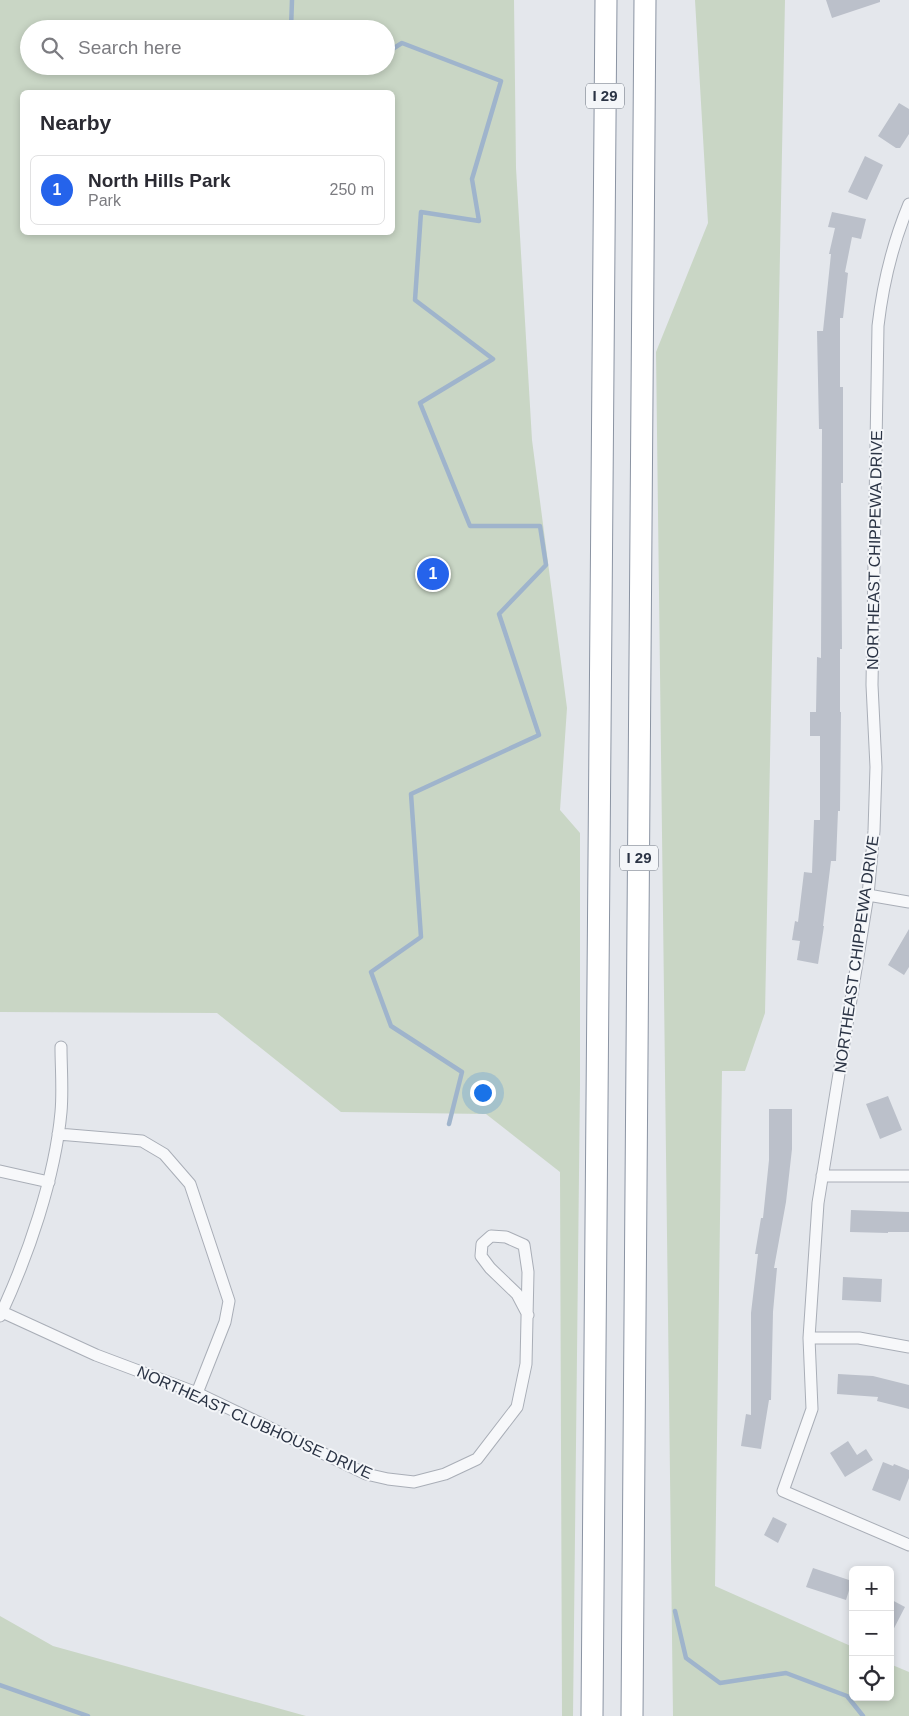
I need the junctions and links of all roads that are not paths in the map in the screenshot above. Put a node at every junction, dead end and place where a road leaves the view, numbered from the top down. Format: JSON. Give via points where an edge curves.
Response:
{"nodes":[{"id":1,"x":606,"y":0,"type":"edge"},
{"id":2,"x":645,"y":0,"type":"edge"},
{"id":3,"x":909,"y":204,"type":"edge"},
{"id":4,"x":868,"y":895,"type":"junction"},
{"id":5,"x":909,"y":902,"type":"edge"},
{"id":6,"x":61,"y":1047,"type":"dead end"},
{"id":7,"x":58,"y":1134,"type":"junction"},
{"id":8,"x":0,"y":1170,"type":"edge"},
{"id":9,"x":822,"y":1176,"type":"junction"},
{"id":10,"x":909,"y":1176,"type":"edge"},
{"id":11,"x":49,"y":1182,"type":"junction"},
{"id":12,"x":1,"y":1312,"type":"edge"},
{"id":13,"x":528,"y":1315,"type":"junction"},
{"id":14,"x":809,"y":1338,"type":"junction"},
{"id":15,"x":909,"y":1346,"type":"edge"},
{"id":16,"x":197,"y":1393,"type":"junction"},
{"id":17,"x":909,"y":1545,"type":"edge"},
{"id":18,"x":592,"y":1716,"type":"edge"},
{"id":19,"x":632,"y":1716,"type":"edge"}],
"edges":[{"from":1,"to":18,"type":"highway","number":"I 29"},
{"from":2,"to":19,"type":"highway","number":"I 29"},
{"from":3,"to":4,"type":"street","name":"NORTHEAST CHIPPEWA DRIVE","via":[[890,256],[878,326],[872,685],[876,767]]},
{"from":4,"to":5,"type":"street"},
{"from":4,"to":9,"type":"street","name":"NORTHEAST CHIPPEWA DRIVE"},
{"from":6,"to":7,"type":"street","via":[[62,1104]]},
{"from":7,"to":11,"type":"street"},
{"from":7,"to":16,"type":"street","via":[[142,1141],[164,1154],[190,1184],[229,1301],[225,1322]]},
{"from":8,"to":11,"type":"street"},
{"from":9,"to":10,"type":"street"},
{"from":9,"to":14,"type":"street","name":"NORTHEAST CHIPPEWA DRIVE"},
{"from":11,"to":12,"type":"street"},
{"from":12,"to":16,"type":"street","name":"NORTHEAST CLUBHOUSE DRIVE","via":[[96,1355]]},
{"from":13,"to":13,"type":"street","name":"NORTHEAST CLUBHOUSE DRIVE","via":[[524,1245],[506,1237],[491,1236],[482,1244],[481,1256],[517,1294]]},
{"from":13,"to":16,"type":"street","name":"NORTHEAST CLUBHOUSE DRIVE","via":[[526,1364],[517,1407],[477,1459],[445,1474],[414,1482],[366,1474]]},
{"from":14,"to":15,"type":"street","via":[[859,1338]]},
{"from":14,"to":17,"type":"street","name":"NORTHEAST CHIPPEWA DRIVE","via":[[812,1409],[783,1491]]}]}
